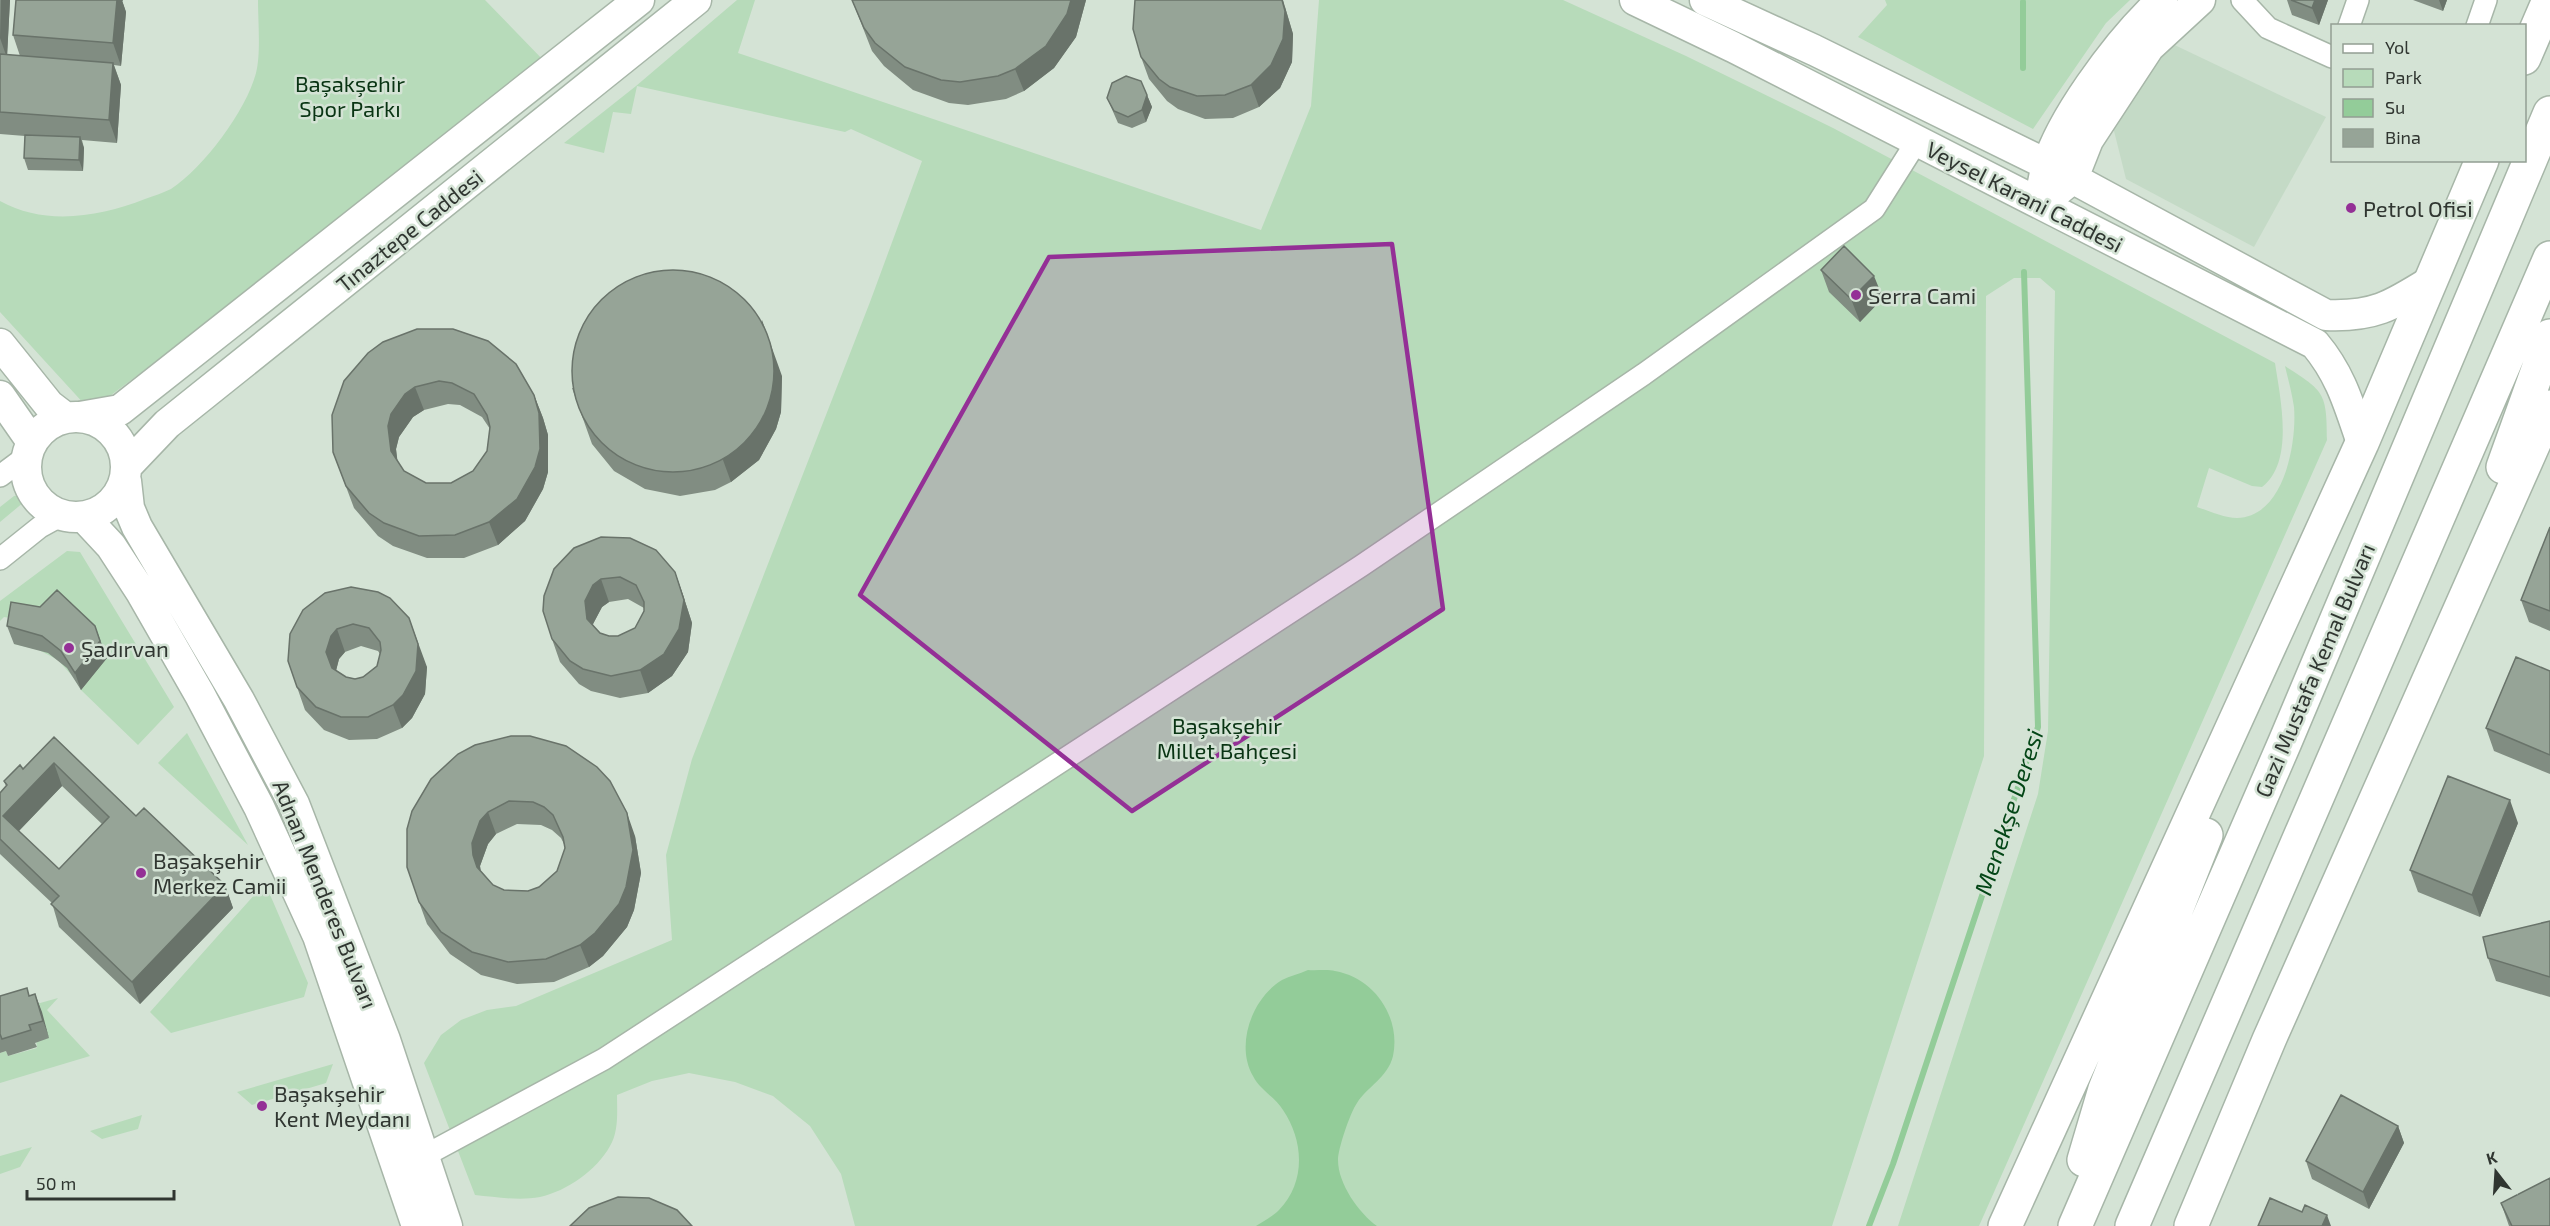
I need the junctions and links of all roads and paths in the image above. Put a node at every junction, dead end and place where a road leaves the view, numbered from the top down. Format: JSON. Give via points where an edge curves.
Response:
{"nodes":[{"id":1,"x":639,"y":0,"type":"edge"},
{"id":2,"x":696,"y":0,"type":"edge"},
{"id":3,"x":1635,"y":0,"type":"edge"},
{"id":4,"x":1705,"y":0,"type":"edge"},
{"id":5,"x":2162,"y":0,"type":"edge"},
{"id":6,"x":2200,"y":0,"type":"edge"},
{"id":7,"x":2242,"y":0,"type":"edge"},
{"id":8,"x":2358,"y":0,"type":"edge"},
{"id":9,"x":2486,"y":0,"type":"edge"},
{"id":10,"x":2549,"y":0,"type":"edge"},
{"id":11,"x":2350,"y":24,"type":"edge"},
{"id":12,"x":2478,"y":24,"type":"edge"},
{"id":13,"x":2526,"y":53,"type":"edge"},
{"id":14,"x":2331,"y":57,"type":"edge"},
{"id":15,"x":2550,"y":113,"type":"edge"},
{"id":16,"x":1917,"y":141,"type":"junction"},
{"id":17,"x":2481,"y":162,"type":"edge"},
{"id":18,"x":2046,"y":164,"type":"junction"},
{"id":19,"x":2073,"y":178,"type":"junction"},
{"id":20,"x":2040,"y":204,"type":"junction"},
{"id":21,"x":2550,"y":258,"type":"edge"},
{"id":22,"x":2431,"y":281,"type":"junction"},
{"id":23,"x":2550,"y":336,"type":"edge"},
{"id":24,"x":0,"y":344,"type":"edge"},
{"id":25,"x":0,"y":396,"type":"edge"},
{"id":26,"x":2550,"y":407,"type":"edge"},
{"id":27,"x":73,"y":417,"type":"junction"},
{"id":28,"x":2362,"y":442,"type":"junction"},
{"id":29,"x":29,"y":449,"type":"junction"},
{"id":30,"x":126,"y":474,"type":"junction"},
{"id":31,"x":0,"y":476,"type":"edge"},
{"id":32,"x":72,"y":516,"type":"junction"},
{"id":33,"x":0,"y":560,"type":"edge"},
{"id":34,"x":2442,"y":647,"type":"junction"},
{"id":35,"x":424,"y":1156,"type":"junction"},
{"id":36,"x":417,"y":1226,"type":"edge"},
{"id":37,"x":447,"y":1226,"type":"edge"},
{"id":38,"x":2006,"y":1226,"type":"edge"},
{"id":39,"x":2064,"y":1226,"type":"edge"},
{"id":40,"x":2075,"y":1226,"type":"edge"},
{"id":41,"x":2132,"y":1226,"type":"edge"},
{"id":42,"x":2191,"y":1226,"type":"edge"}],
"edges":[{"from":1,"to":27,"type":"street","name":"Tınaztepe Caddesi","via":[[120,410]]},
{"from":2,"to":30,"type":"street","name":"Tınaztepe Caddesi","via":[[167,424]]},
{"from":3,"to":16,"type":"street","name":"Veysel Karani Caddesi"},
{"from":4,"to":18,"type":"street","name":"Veysel Karani Caddesi"},
{"from":5,"to":18,"type":"street","via":[[2122,42],[2079,104]]},
{"from":6,"to":19,"type":"street","via":[[2149,47],[2088,140]]},
{"from":7,"to":14,"type":"street","via":[[2268,28]]},
{"from":8,"to":11,"type":"street"},
{"from":9,"to":12,"type":"street"},
{"from":10,"to":13,"type":"highway"},
{"from":15,"to":40,"type":"highway","name":"Gazi Mustafa Kemal Bulvarı","via":[[2285,742]]},
{"from":16,"to":20,"type":"street","name":"Veysel Karani Caddesi"},
{"from":16,"to":35,"type":"street","via":[[1874,209],[1644,374],[1361,566],[623,1047]]},
{"from":17,"to":22,"type":"highway"},
{"from":18,"to":19,"type":"street","name":"Veysel Karani Caddesi"},
{"from":18,"to":20,"type":"street"},
{"from":19,"to":20,"type":"street"},
{"from":19,"to":22,"type":"street","name":"Veysel Karani Caddesi","via":[[2326,315],[2356,316],[2388,307]]},
{"from":20,"to":28,"type":"street","name":"Veysel Karani Caddesi","via":[[2315,344],[2332,365]]},
{"from":21,"to":41,"type":"highway"},
{"from":22,"to":28,"type":"highway"},
{"from":23,"to":34,"type":"highway"},
{"from":24,"to":27,"type":"street","via":[[49,405]]},
{"from":25,"to":29,"type":"street"},
{"from":26,"to":34,"type":"highway"},
{"from":27,"to":29,"type":"street","via":[[41,431]]},
{"from":27,"to":30,"type":"street","via":[[95,420],[113,433],[124,452]]},
{"from":28,"to":38,"type":"highway"},
{"from":28,"to":39,"type":"highway","via":[[2105,1089]]},
{"from":29,"to":31,"type":"street"},
{"from":29,"to":32,"type":"street","via":[[26,471],[37,499]]},
{"from":30,"to":32,"type":"street","via":[[118,496],[107,507]]},
{"from":30,"to":35,"type":"street","name":"Adnan Menderes Bulvarı","via":[[129,508],[137,527],[239,700],[294,804],[385,1040]]},
{"from":32,"to":33,"type":"street","via":[[40,528]]},
{"from":32,"to":36,"type":"street","name":"Adnan Menderes Bulvarı","via":[[111,546],[141,592],[259,807],[318,936]]},
{"from":34,"to":42,"type":"highway"},
{"from":35,"to":37,"type":"street","name":"Adnan Menderes Bulvarı"}]}
